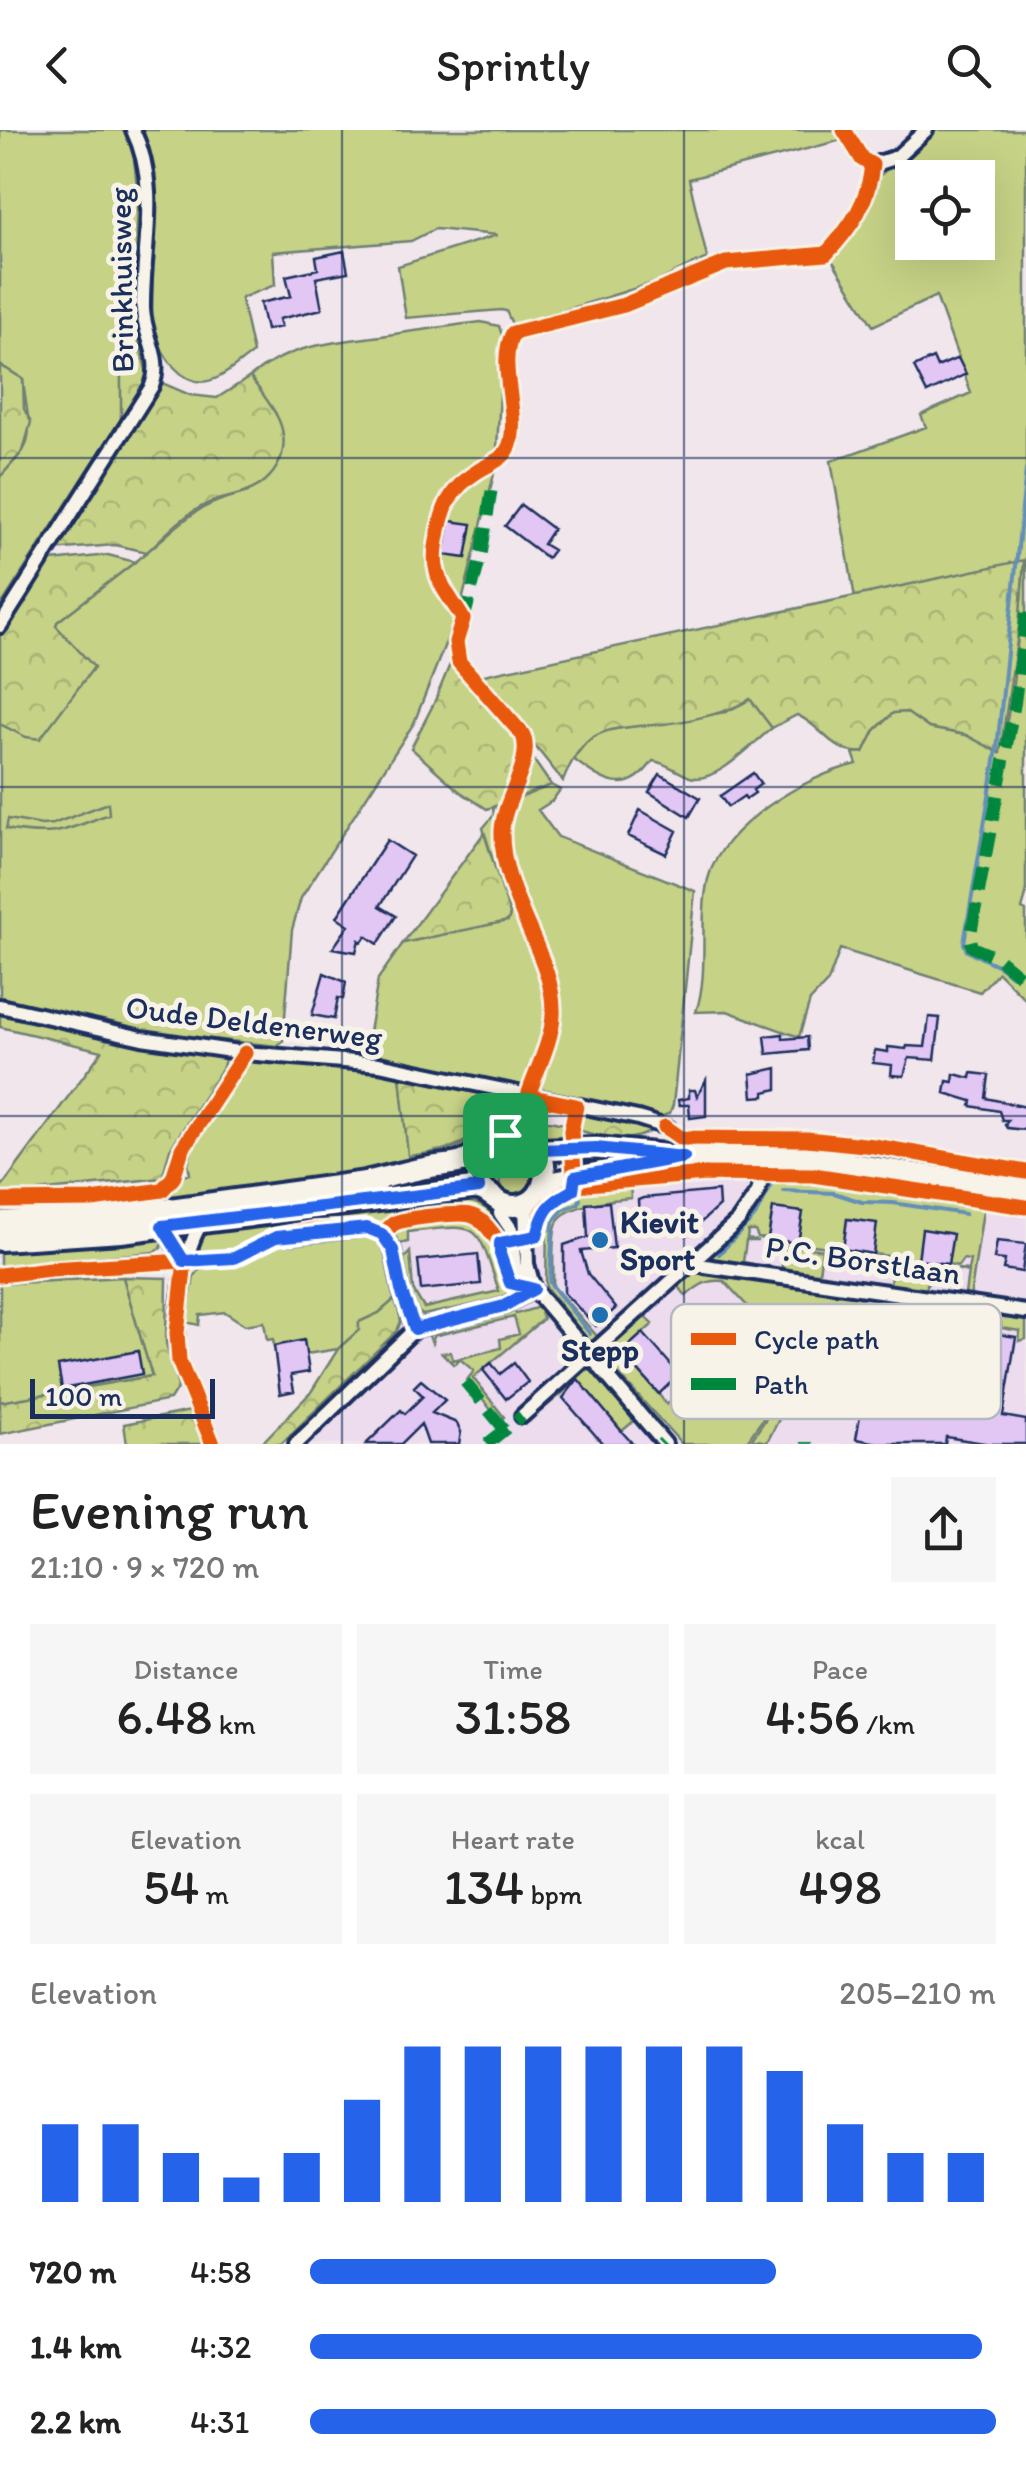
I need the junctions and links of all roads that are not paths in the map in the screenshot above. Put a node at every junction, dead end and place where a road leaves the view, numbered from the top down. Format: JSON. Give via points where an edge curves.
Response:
{"nodes":[{"id":1,"x":134,"y":130,"type":"edge"},
{"id":2,"x":844,"y":130,"type":"edge"},
{"id":3,"x":926,"y":130,"type":"edge"},
{"id":4,"x":0,"y":626,"type":"edge"},
{"id":5,"x":0,"y":1006,"type":"edge"},
{"id":6,"x":502,"y":1090,"type":"junction"},
{"id":7,"x":668,"y":1128,"type":"dead end"},
{"id":8,"x":502,"y":1140,"type":"junction"},
{"id":9,"x":684,"y":1157,"type":"junction"},
{"id":10,"x":542,"y":1166,"type":"junction"},
{"id":11,"x":763,"y":1173,"type":"dead end"},
{"id":12,"x":477,"y":1178,"type":"junction"},
{"id":13,"x":1026,"y":1191,"type":"edge"},
{"id":14,"x":525,"y":1204,"type":"junction"},
{"id":15,"x":500,"y":1213,"type":"joint"},
{"id":16,"x":204,"y":1220,"type":"junction"},
{"id":17,"x":0,"y":1222,"type":"edge"},
{"id":18,"x":162,"y":1226,"type":"junction"},
{"id":19,"x":0,"y":1240,"type":"edge"},
{"id":20,"x":184,"y":1261,"type":"junction"},
{"id":21,"x":693,"y":1262,"type":"junction"},
{"id":22,"x":0,"y":1275,"type":"edge"},
{"id":23,"x":534,"y":1289,"type":"junction"},
{"id":24,"x":973,"y":1304,"type":"edge"},
{"id":25,"x":1001,"y":1308,"type":"edge"},
{"id":26,"x":1026,"y":1312,"type":"edge"},
{"id":27,"x":415,"y":1329,"type":"junction"},
{"id":28,"x":592,"y":1356,"type":"junction"},
{"id":29,"x":522,"y":1416,"type":"dead end"},
{"id":30,"x":213,"y":1444,"type":"edge"},
{"id":31,"x":296,"y":1444,"type":"edge"},
{"id":32,"x":665,"y":1444,"type":"edge"}],
"edges":[{"from":1,"to":4,"type":"street","name":"Brinkhuisweg","via":[[147,175],[143,308],[157,372]]},
{"from":2,"to":3,"type":"street","via":[[872,166],[897,156]]},
{"from":5,"to":6,"type":"street","name":"Oude Deldenerweg","via":[[142,1038],[352,1060]]},
{"from":6,"to":7,"type":"street","name":"Oude Deldenerweg"},
{"from":6,"to":8,"type":"street"},
{"from":8,"to":10,"type":"main road"},
{"from":8,"to":12,"type":"main road","via":[[487,1153]]},
{"from":9,"to":10,"type":"main road"},
{"from":9,"to":10,"type":"main road","via":[[639,1154]]},
{"from":9,"to":13,"type":"main road","via":[[844,1161]]},
{"from":10,"to":14,"type":"main road"},
{"from":11,"to":21,"type":"street","via":[[738,1220]]},
{"from":12,"to":14,"type":"main road","via":[[505,1205]]},
{"from":12,"to":15,"type":"main road"},
{"from":12,"to":16,"type":"main road","via":[[427,1196]]},
{"from":12,"to":17,"type":"main road","via":[[370,1182],[118,1216]]},
{"from":14,"to":23,"type":"street"},
{"from":15,"to":23,"type":"street","via":[[511,1229],[515,1267]]},
{"from":16,"to":18,"type":"main road"},
{"from":16,"to":20,"type":"street"},
{"from":18,"to":19,"type":"main road"},
{"from":18,"to":20,"type":"street"},
{"from":20,"to":22,"type":"street"},
{"from":20,"to":27,"type":"street","via":[[246,1253],[276,1237],[376,1230],[393,1250]]},
{"from":20,"to":30,"type":"street","via":[[179,1360]]},
{"from":21,"to":24,"type":"street","name":"P.C. Borstlaan"},
{"from":21,"to":28,"type":"street"},
{"from":23,"to":27,"type":"street","via":[[504,1306]]},
{"from":23,"to":28,"type":"street"},
{"from":25,"to":26,"type":"street","name":"P.C. Borstlaan"},
{"from":27,"to":31,"type":"street"},
{"from":28,"to":29,"type":"street"},
{"from":28,"to":32,"type":"street"}]}
